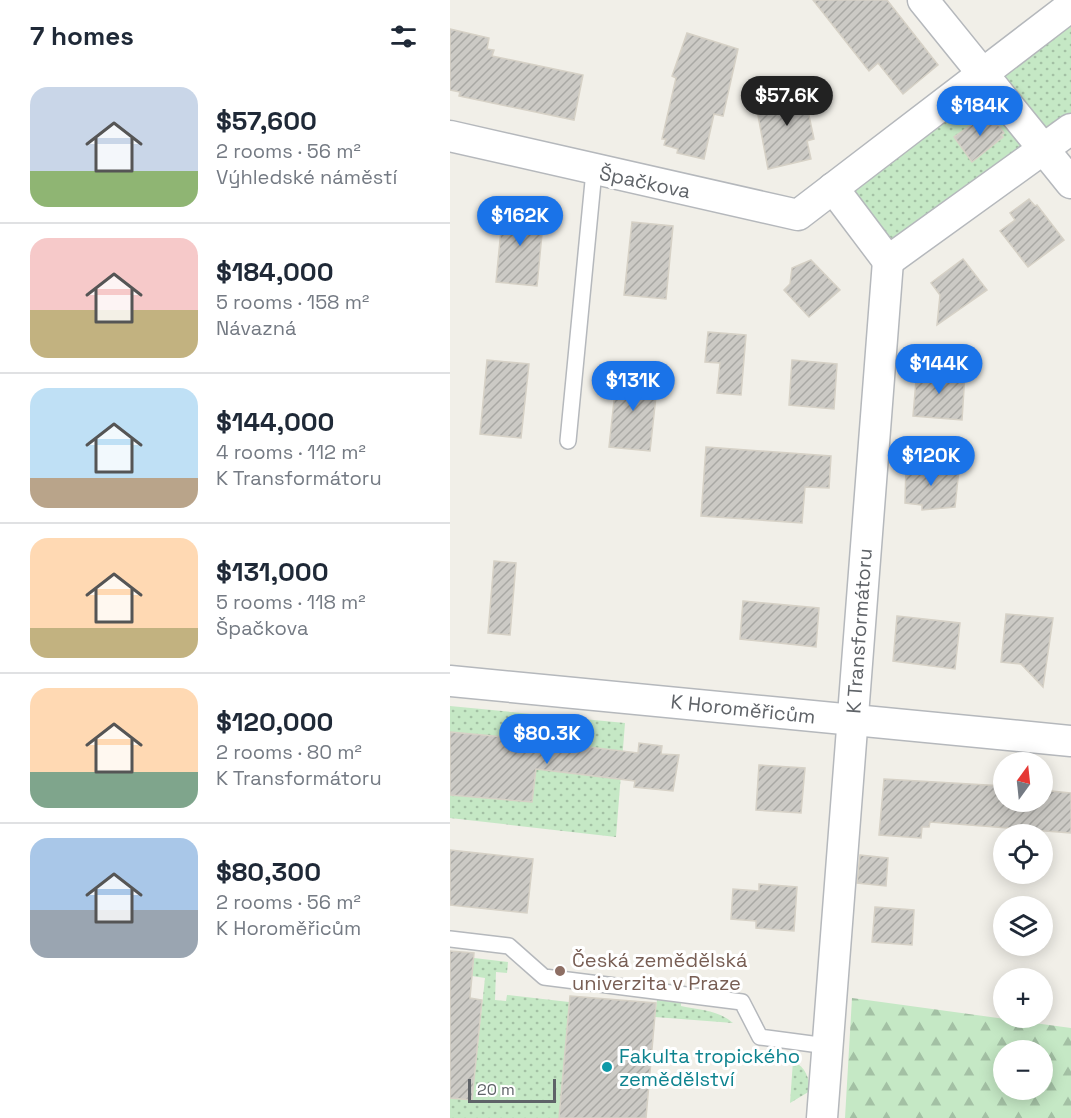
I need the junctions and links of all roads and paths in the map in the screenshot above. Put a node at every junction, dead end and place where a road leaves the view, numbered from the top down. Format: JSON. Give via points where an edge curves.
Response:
{"nodes":[{"id":1,"x":923,"y":0,"type":"edge"},
{"id":2,"x":1071,"y":6,"type":"edge"},
{"id":3,"x":981,"y":73,"type":"junction"},
{"id":4,"x":1071,"y":129,"type":"edge"},
{"id":5,"x":450,"y":136,"type":"edge"},
{"id":6,"x":1043,"y":150,"type":"junction"},
{"id":7,"x":594,"y":171,"type":"junction"},
{"id":8,"x":1071,"y":183,"type":"edge"},
{"id":9,"x":833,"y":189,"type":"junction"},
{"id":10,"x":888,"y":261,"type":"junction"},
{"id":11,"x":568,"y":441,"type":"dead end"},
{"id":12,"x":450,"y":681,"type":"edge"},
{"id":13,"x":852,"y":720,"type":"junction"},
{"id":14,"x":1071,"y":741,"type":"edge"},
{"id":15,"x":450,"y":939,"type":"edge"},
{"id":16,"x":827,"y":1046,"type":"junction"},
{"id":17,"x":822,"y":1118,"type":"edge"}],
"edges":[{"from":1,"to":3,"type":"street"},
{"from":2,"to":3,"type":"street","name":"Špačkova"},
{"from":3,"to":6,"type":"street"},
{"from":3,"to":9,"type":"street","name":"Špačkova"},
{"from":4,"to":6,"type":"street"},
{"from":5,"to":7,"type":"street","name":"Špačkova"},
{"from":6,"to":8,"type":"street"},
{"from":6,"to":10,"type":"street"},
{"from":7,"to":9,"type":"street","name":"Špačkova","via":[[798,215]]},
{"from":7,"to":11,"type":"lane"},
{"from":9,"to":10,"type":"street"},
{"from":10,"to":13,"type":"street","name":"K Transformátoru"},
{"from":12,"to":13,"type":"street","name":"K Horoměřicům"},
{"from":13,"to":14,"type":"street","name":"K Horoměřicům"},
{"from":13,"to":16,"type":"street","name":"K Transformátoru"},
{"from":15,"to":16,"type":"lane","via":[[509,946],[544,976],[742,1002],[760,1037]]},
{"from":16,"to":17,"type":"street","name":"K Transformátoru"}]}
